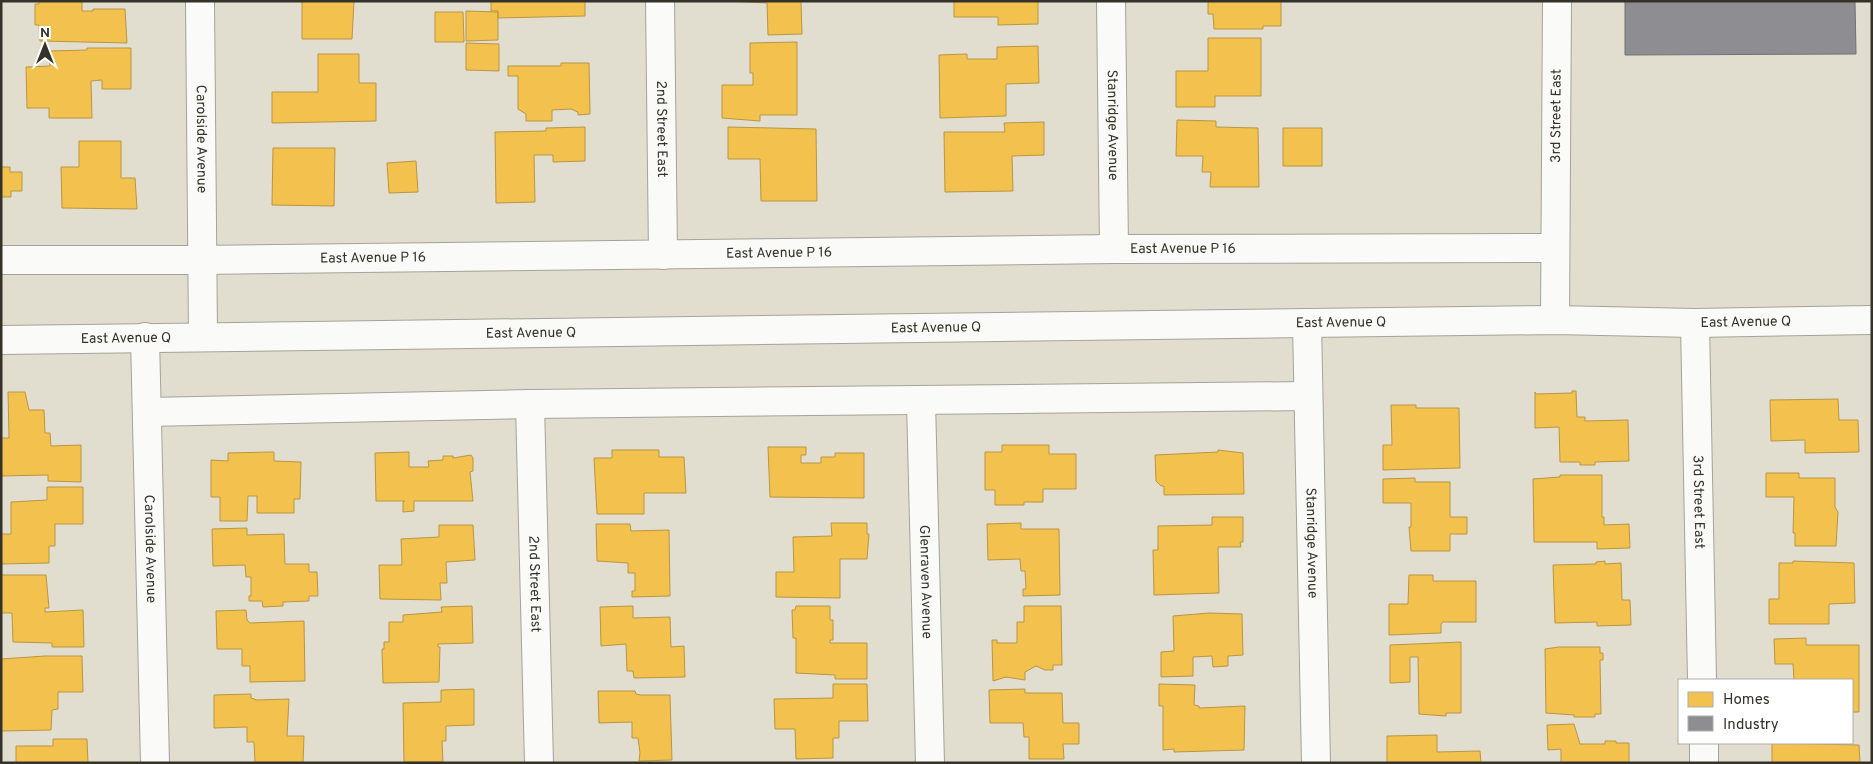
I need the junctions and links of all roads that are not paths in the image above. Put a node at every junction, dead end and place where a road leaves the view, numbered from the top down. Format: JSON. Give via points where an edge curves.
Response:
{"nodes":[{"id":1,"x":200,"y":1,"type":"edge"},
{"id":2,"x":660,"y":1,"type":"edge"},
{"id":3,"x":1111,"y":1,"type":"edge"},
{"id":4,"x":1557,"y":1,"type":"edge"},
{"id":5,"x":1554,"y":248,"type":"junction"},
{"id":6,"x":1114,"y":249,"type":"junction"},
{"id":7,"x":663,"y":255,"type":"junction"},
{"id":8,"x":1,"y":260,"type":"edge"},
{"id":9,"x":202,"y":260,"type":"junction"},
{"id":10,"x":1555,"y":320,"type":"junction"},
{"id":11,"x":1872,"y":320,"type":"edge"},
{"id":12,"x":1307,"y":323,"type":"junction"},
{"id":13,"x":1695,"y":323,"type":"junction"},
{"id":14,"x":203,"y":336,"type":"junction"},
{"id":15,"x":145,"y":337,"type":"junction"},
{"id":16,"x":1,"y":340,"type":"edge"},
{"id":17,"x":1308,"y":396,"type":"junction"},
{"id":18,"x":921,"y":401,"type":"junction"},
{"id":19,"x":530,"y":404,"type":"junction"},
{"id":20,"x":147,"y":412,"type":"junction"},
{"id":21,"x":1702,"y":679,"type":"edge"},
{"id":22,"x":1704,"y":744,"type":"edge"},
{"id":23,"x":155,"y":763,"type":"edge"},
{"id":24,"x":539,"y":763,"type":"edge"},
{"id":25,"x":930,"y":763,"type":"edge"},
{"id":26,"x":1316,"y":763,"type":"edge"},
{"id":27,"x":1704,"y":763,"type":"edge"}],
"edges":[{"from":1,"to":9,"type":"street","name":"Carolside Avenue"},
{"from":2,"to":7,"type":"street","name":"2nd Street East"},
{"from":3,"to":6,"type":"street","name":"Stanridge Avenue"},
{"from":4,"to":5,"type":"street","name":"3rd Street East"},
{"from":5,"to":6,"type":"street","name":"East Avenue P 16"},
{"from":5,"to":10,"type":"street","name":"3rd Street East"},
{"from":6,"to":7,"type":"street","name":"East Avenue P 16"},
{"from":7,"to":9,"type":"street","name":"East Avenue P 16"},
{"from":8,"to":9,"type":"street","name":"East Avenue P 16"},
{"from":9,"to":14,"type":"street","name":"Carolside Avenue"},
{"from":10,"to":12,"type":"street","name":"East Avenue Q"},
{"from":10,"to":13,"type":"street","name":"East Avenue Q"},
{"from":11,"to":13,"type":"street","name":"East Avenue Q"},
{"from":12,"to":14,"type":"street","name":"East Avenue Q"},
{"from":12,"to":17,"type":"street","name":"Stanridge Avenue"},
{"from":13,"to":21,"type":"street","name":"3rd Street East"},
{"from":14,"to":15,"type":"street","name":"East Avenue Q"},
{"from":15,"to":16,"type":"street","name":"East Avenue Q"},
{"from":15,"to":20,"type":"street","name":"Carolside Avenue"},
{"from":17,"to":18,"type":"street"},
{"from":17,"to":26,"type":"street","name":"Stanridge Avenue"},
{"from":18,"to":19,"type":"street"},
{"from":18,"to":25,"type":"street","name":"Glenraven Avenue"},
{"from":19,"to":20,"type":"street"},
{"from":19,"to":24,"type":"street","name":"2nd Street East"},
{"from":20,"to":23,"type":"street","name":"Carolside Avenue"},
{"from":22,"to":27,"type":"street"}]}
